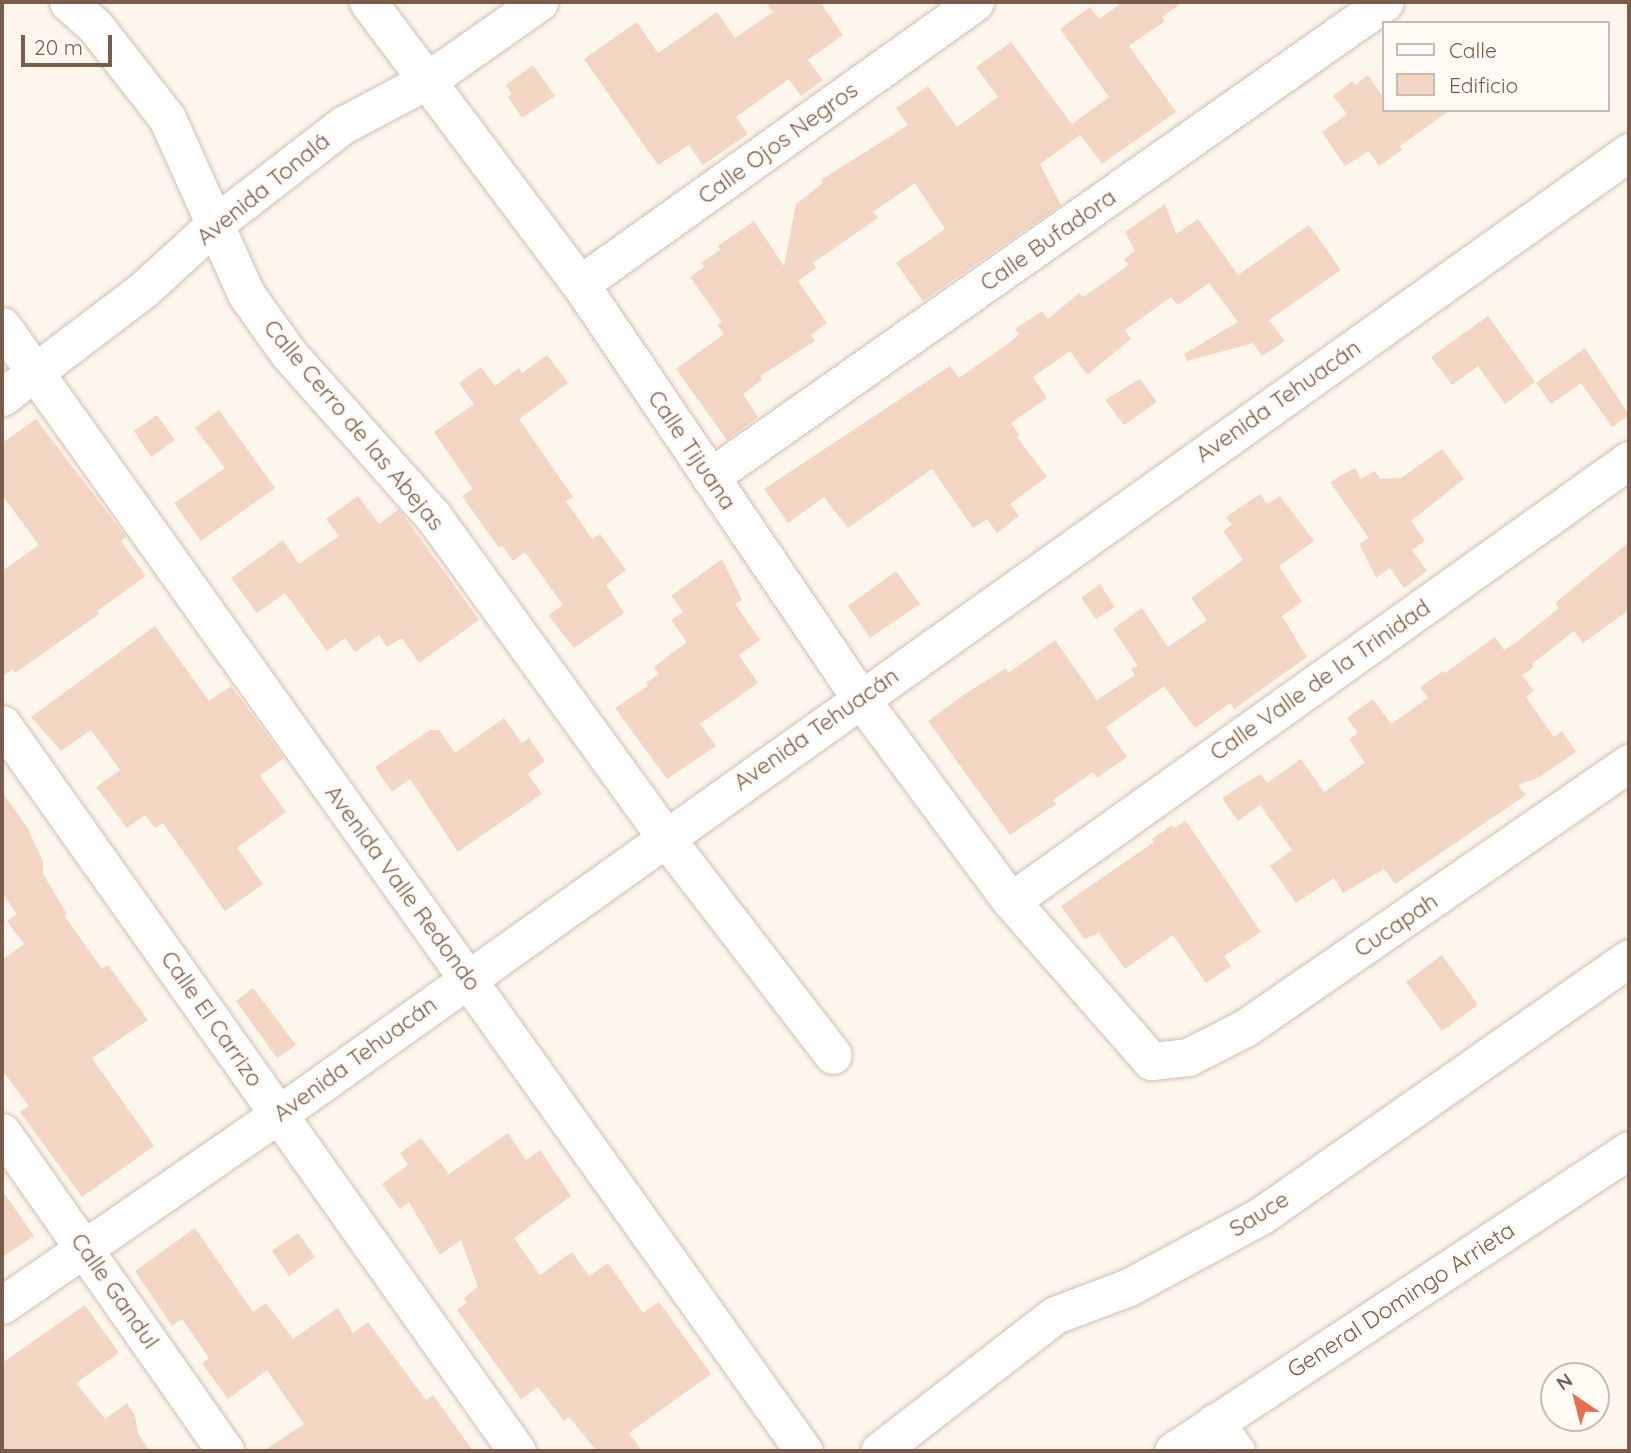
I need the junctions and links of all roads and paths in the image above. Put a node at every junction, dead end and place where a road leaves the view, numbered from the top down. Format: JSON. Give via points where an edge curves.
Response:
{"nodes":[{"id":1,"x":68,"y":2,"type":"edge"},
{"id":2,"x":368,"y":2,"type":"edge"},
{"id":3,"x":540,"y":2,"type":"edge"},
{"id":4,"x":975,"y":2,"type":"edge"},
{"id":5,"x":1385,"y":2,"type":"edge"},
{"id":6,"x":428,"y":80,"type":"junction"},
{"id":7,"x":1629,"y":152,"type":"edge"},
{"id":8,"x":216,"y":223,"type":"junction"},
{"id":9,"x":580,"y":285,"type":"junction"},
{"id":10,"x":2,"y":326,"type":"edge"},
{"id":11,"x":36,"y":373,"type":"junction"},
{"id":12,"x":2,"y":397,"type":"edge"},
{"id":13,"x":1629,"y":460,"type":"edge"},
{"id":14,"x":710,"y":477,"type":"junction"},
{"id":15,"x":860,"y":698,"type":"junction"},
{"id":16,"x":2,"y":724,"type":"edge"},
{"id":17,"x":1629,"y":764,"type":"edge"},
{"id":18,"x":665,"y":836,"type":"junction"},
{"id":19,"x":1011,"y":901,"type":"junction"},
{"id":20,"x":1629,"y":958,"type":"edge"},
{"id":21,"x":468,"y":979,"type":"junction"},
{"id":22,"x":834,"y":1055,"type":"dead end"},
{"id":23,"x":1151,"y":1061,"type":"joint"},
{"id":24,"x":279,"y":1114,"type":"junction"},
{"id":25,"x":2,"y":1132,"type":"edge"},
{"id":26,"x":1629,"y":1150,"type":"edge"},
{"id":27,"x":84,"y":1246,"type":"junction"},
{"id":28,"x":2,"y":1305,"type":"edge"},
{"id":29,"x":1215,"y":1422,"type":"junction"},
{"id":30,"x":225,"y":1451,"type":"edge"},
{"id":31,"x":517,"y":1451,"type":"edge"},
{"id":32,"x":804,"y":1451,"type":"edge"},
{"id":33,"x":879,"y":1451,"type":"edge"},
{"id":34,"x":1173,"y":1451,"type":"edge"},
{"id":35,"x":1236,"y":1451,"type":"edge"}],
"edges":[{"from":1,"to":8,"type":"street","name":"Calle Cerro de las Abejas","via":[[95,26],[167,118]]},
{"from":2,"to":6,"type":"street","name":"Calle Tijuana"},
{"from":3,"to":6,"type":"street","name":"Avenida Tonalá"},
{"from":4,"to":9,"type":"street","name":"Calle Ojos Negros"},
{"from":5,"to":14,"type":"street","name":"Calle Bufadora"},
{"from":6,"to":8,"type":"street","name":"Avenida Tonalá","via":[[343,125]]},
{"from":6,"to":9,"type":"street","name":"Calle Tijuana"},
{"from":7,"to":15,"type":"street","name":"Avenida Tehuacán"},
{"from":8,"to":11,"type":"street","name":"Avenida Tonalá","via":[[143,290]]},
{"from":8,"to":18,"type":"street","name":"Calle Cerro de las Abejas","via":[[246,294],[275,334],[433,516]]},
{"from":9,"to":14,"type":"street","name":"Calle Tijuana"},
{"from":10,"to":11,"type":"street","name":"Avenida Valle Redondo"},
{"from":11,"to":12,"type":"street","name":"Avenida Tonalá"},
{"from":11,"to":21,"type":"street","name":"Avenida Valle Redondo"},
{"from":13,"to":19,"type":"street","name":"Calle Valle de la Trinidad"},
{"from":14,"to":15,"type":"street","name":"Calle Tijuana"},
{"from":15,"to":18,"type":"street","name":"Avenida Tehuacán"},
{"from":15,"to":19,"type":"street","name":"Calle Tijuana"},
{"from":16,"to":24,"type":"street","name":"Calle El Carrizo"},
{"from":17,"to":23,"type":"street","name":"Cucapah","via":[[1245,1028],[1188,1057]]},
{"from":18,"to":21,"type":"street","name":"Avenida Tehuacán"},
{"from":18,"to":22,"type":"street","name":"Calle Cerro de las Abejas"},
{"from":19,"to":23,"type":"street","name":"Calle Tijuana"},
{"from":20,"to":33,"type":"street","name":"Sauce","via":[[1262,1215],[1129,1287],[1055,1315]]},
{"from":21,"to":24,"type":"street","name":"Avenida Tehuacán"},
{"from":21,"to":32,"type":"street","name":"Avenida Valle Redondo"},
{"from":24,"to":27,"type":"street","name":"Avenida Tehuacán"},
{"from":24,"to":31,"type":"street","name":"Calle El Carrizo"},
{"from":25,"to":27,"type":"street","name":"Calle Gandul"},
{"from":26,"to":29,"type":"street","name":"General Domingo Arrieta"},
{"from":27,"to":28,"type":"street","name":"Avenida Tehuacán"},
{"from":27,"to":30,"type":"street","name":"Calle Gandul"},
{"from":29,"to":34,"type":"street","name":"General Domingo Arrieta"},
{"from":29,"to":35,"type":"street"}]}
